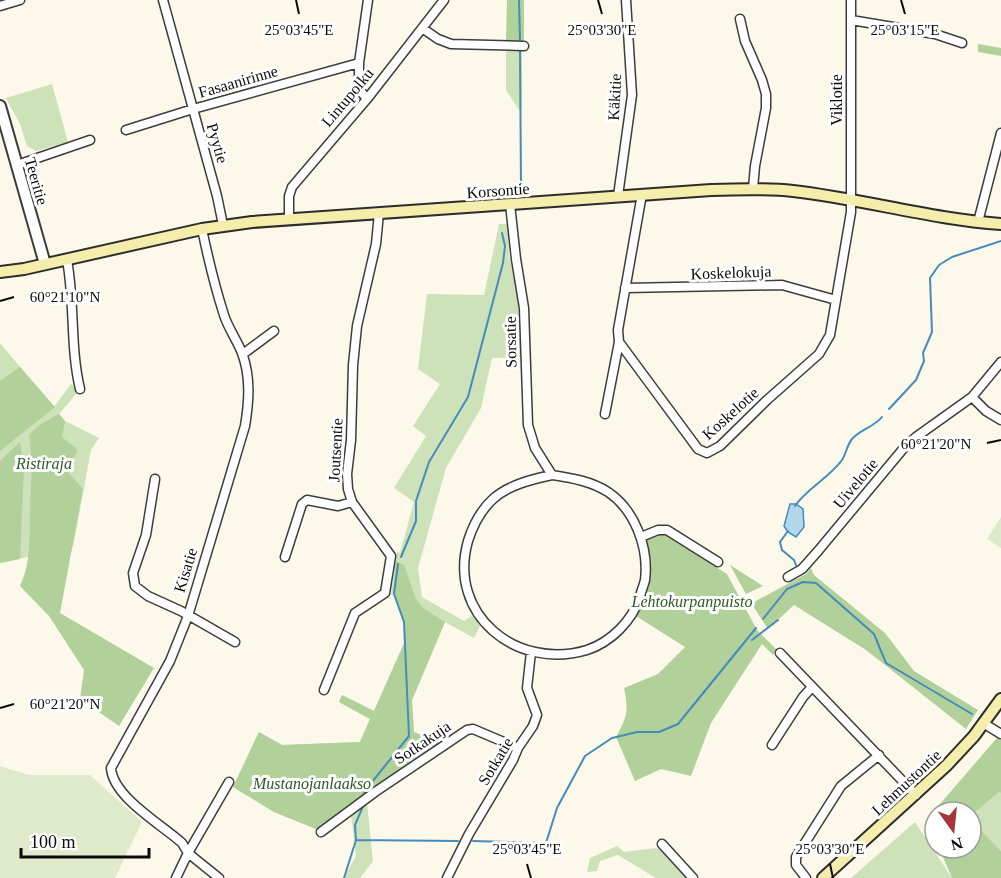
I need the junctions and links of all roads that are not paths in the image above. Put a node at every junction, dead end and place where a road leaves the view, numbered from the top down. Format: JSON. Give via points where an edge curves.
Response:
{"nodes":[{"id":1,"x":20,"y":0,"type":"edge"},
{"id":2,"x":163,"y":0,"type":"edge"},
{"id":3,"x":368,"y":0,"type":"edge"},
{"id":4,"x":444,"y":0,"type":"edge"},
{"id":5,"x":626,"y":0,"type":"edge"},
{"id":6,"x":851,"y":0,"type":"edge"},
{"id":7,"x":0,"y":6,"type":"edge"},
{"id":8,"x":740,"y":19,"type":"dead end"},
{"id":9,"x":851,"y":20,"type":"junction"},
{"id":10,"x":422,"y":28,"type":"junction"},
{"id":11,"x":962,"y":43,"type":"dead end"},
{"id":12,"x":524,"y":46,"type":"dead end"},
{"id":13,"x":359,"y":63,"type":"junction"},
{"id":14,"x":367,"y":99,"type":"junction"},
{"id":15,"x":0,"y":106,"type":"edge"},
{"id":16,"x":193,"y":109,"type":"junction"},
{"id":17,"x":126,"y":130,"type":"dead end"},
{"id":18,"x":1001,"y":134,"type":"edge"},
{"id":19,"x":90,"y":140,"type":"dead end"},
{"id":20,"x":17,"y":165,"type":"junction"},
{"id":21,"x":753,"y":188,"type":"junction"},
{"id":22,"x":642,"y":194,"type":"junction"},
{"id":23,"x":618,"y":196,"type":"junction"},
{"id":24,"x":851,"y":200,"type":"junction"},
{"id":25,"x":510,"y":204,"type":"junction"},
{"id":26,"x":379,"y":213,"type":"junction"},
{"id":27,"x":289,"y":219,"type":"junction"},
{"id":28,"x":978,"y":222,"type":"junction"},
{"id":29,"x":1001,"y":224,"type":"edge"},
{"id":30,"x":223,"y":225,"type":"junction"},
{"id":31,"x":202,"y":229,"type":"junction"},
{"id":32,"x":67,"y":260,"type":"junction"},
{"id":33,"x":45,"y":264,"type":"junction"},
{"id":34,"x":0,"y":272,"type":"edge"},
{"id":35,"x":625,"y":288,"type":"junction"},
{"id":36,"x":836,"y":300,"type":"junction"},
{"id":37,"x":274,"y":331,"type":"dead end"},
{"id":38,"x":619,"y":342,"type":"junction"},
{"id":39,"x":243,"y":354,"type":"junction"},
{"id":40,"x":1001,"y":362,"type":"edge"},
{"id":41,"x":80,"y":389,"type":"dead end"},
{"id":42,"x":972,"y":398,"type":"junction"},
{"id":43,"x":605,"y":414,"type":"dead end"},
{"id":44,"x":1001,"y":420,"type":"edge"},
{"id":45,"x":552,"y":475,"type":"junction"},
{"id":46,"x":155,"y":479,"type":"dead end"},
{"id":47,"x":352,"y":502,"type":"junction"},
{"id":48,"x":641,"y":537,"type":"junction"},
{"id":49,"x":285,"y":557,"type":"dead end"},
{"id":50,"x":718,"y":562,"type":"dead end"},
{"id":51,"x":788,"y":577,"type":"dead end"},
{"id":52,"x":188,"y":616,"type":"junction"},
{"id":53,"x":235,"y":642,"type":"dead end"},
{"id":54,"x":531,"y":652,"type":"junction"},
{"id":55,"x":780,"y":654,"type":"dead end"},
{"id":56,"x":812,"y":687,"type":"junction"},
{"id":57,"x":324,"y":690,"type":"dead end"},
{"id":58,"x":1001,"y":699,"type":"edge"},
{"id":59,"x":983,"y":723,"type":"junction"},
{"id":60,"x":1001,"y":734,"type":"edge"},
{"id":61,"x":772,"y":745,"type":"dead end"},
{"id":62,"x":518,"y":748,"type":"junction"},
{"id":63,"x":879,"y":755,"type":"junction"},
{"id":64,"x":229,"y":782,"type":"dead end"},
{"id":65,"x":916,"y":795,"type":"junction"},
{"id":66,"x":321,"y":832,"type":"dead end"},
{"id":67,"x":662,"y":844,"type":"dead end"},
{"id":68,"x":188,"y":853,"type":"junction"},
{"id":69,"x":176,"y":878,"type":"edge"},
{"id":70,"x":219,"y":878,"type":"edge"},
{"id":71,"x":447,"y":878,"type":"edge"},
{"id":72,"x":693,"y":878,"type":"edge"},
{"id":73,"x":806,"y":878,"type":"edge"},
{"id":74,"x":823,"y":878,"type":"edge"}],
"edges":[{"from":1,"to":7,"type":"street"},
{"from":2,"to":16,"type":"street","name":"Pyytie"},
{"from":3,"to":13,"type":"street"},
{"from":4,"to":10,"type":"street","name":"Lintupolku"},
{"from":5,"to":23,"type":"street","name":"Käkitie","via":[[632,95]]},
{"from":6,"to":9,"type":"street","name":"Viklotie"},
{"from":8,"to":21,"type":"street","via":[[766,94]]},
{"from":9,"to":11,"type":"street","via":[[935,34]]},
{"from":9,"to":24,"type":"street","name":"Viklotie"},
{"from":10,"to":12,"type":"street","via":[[451,44]]},
{"from":10,"to":14,"type":"street","name":"Lintupolku"},
{"from":13,"to":14,"type":"street","via":[[359,89]]},
{"from":13,"to":16,"type":"street","name":"Fasaanirinne"},
{"from":14,"to":27,"type":"street","name":"Lintupolku","via":[[291,187]]},
{"from":15,"to":20,"type":"street","name":"Teeritie"},
{"from":16,"to":17,"type":"street","name":"Fasaanirinne"},
{"from":16,"to":30,"type":"street","name":"Pyytie"},
{"from":18,"to":28,"type":"street"},
{"from":19,"to":20,"type":"street"},
{"from":20,"to":33,"type":"street","name":"Teeritie"},
{"from":21,"to":22,"type":"main road","name":"Korsontie"},
{"from":21,"to":24,"type":"main road","name":"Korsontie"},
{"from":22,"to":23,"type":"main road","name":"Korsontie"},
{"from":22,"to":35,"type":"street"},
{"from":23,"to":25,"type":"main road","name":"Korsontie"},
{"from":24,"to":28,"type":"main road","name":"Korsontie"},
{"from":24,"to":36,"type":"street","name":"Koskelotie"},
{"from":25,"to":26,"type":"main road","name":"Korsontie"},
{"from":25,"to":45,"type":"street","name":"Sorsatie","via":[[524,308],[528,425],[535,448]]},
{"from":26,"to":27,"type":"main road","name":"Korsontie"},
{"from":26,"to":47,"type":"street","name":"Joutsentie","via":[[355,343],[347,474]]},
{"from":27,"to":30,"type":"main road","name":"Korsontie"},
{"from":28,"to":29,"type":"main road","name":"Korsontie"},
{"from":30,"to":31,"type":"main road","name":"Korsontie"},
{"from":31,"to":32,"type":"main road","name":"Korsontie"},
{"from":31,"to":39,"type":"street","name":"Kisatie","via":[[225,319]]},
{"from":32,"to":33,"type":"main road","name":"Korsontie"},
{"from":32,"to":41,"type":"street"},
{"from":33,"to":34,"type":"main road","name":"Korsontie"},
{"from":35,"to":36,"type":"street","name":"Koskelokuja","via":[[782,285]]},
{"from":35,"to":38,"type":"street"},
{"from":36,"to":38,"type":"street","name":"Koskelotie","via":[[830,335],[819,354],[720,446],[707,453],[698,449]]},
{"from":37,"to":39,"type":"street"},
{"from":38,"to":43,"type":"street"},
{"from":39,"to":52,"type":"street","name":"Kisatie","via":[[249,381],[244,426]]},
{"from":40,"to":42,"type":"street","name":"Uivelotie"},
{"from":42,"to":44,"type":"street"},
{"from":42,"to":51,"type":"street","name":"Uivelotie","via":[[903,449],[802,570]]},
{"from":45,"to":48,"type":"street","via":[[576,478],[609,492],[633,520]]},
{"from":45,"to":54,"type":"street","via":[[504,491],[493,499],[479,516],[465,551],[463,570],[483,622],[500,638]]},
{"from":46,"to":52,"type":"street","via":[[146,535],[133,581],[148,596]]},
{"from":47,"to":49,"type":"street","via":[[338,506],[308,500],[302,504]]},
{"from":47,"to":57,"type":"street","name":"Joutsentie","via":[[389,552],[390,572],[385,592],[355,613]]},
{"from":48,"to":50,"type":"street","via":[[667,530]]},
{"from":48,"to":54,"type":"street","via":[[645,580],[627,621],[594,647],[576,653],[554,656]]},
{"from":52,"to":53,"type":"street"},
{"from":52,"to":68,"type":"street","name":"Kisatie","via":[[163,677],[111,768],[114,783],[123,794],[182,843]]},
{"from":54,"to":62,"type":"street","name":"Sotkatie","via":[[527,688],[537,715]]},
{"from":55,"to":56,"type":"street"},
{"from":56,"to":61,"type":"street"},
{"from":56,"to":63,"type":"street"},
{"from":58,"to":59,"type":"main road","name":"Lehmustontie"},
{"from":59,"to":60,"type":"street"},
{"from":59,"to":65,"type":"main road","name":"Lehmustontie"},
{"from":62,"to":66,"type":"street","name":"Sotkakuja","via":[[467,730]]},
{"from":62,"to":71,"type":"street","name":"Sotkatie"},
{"from":63,"to":65,"type":"street"},
{"from":63,"to":73,"type":"street","via":[[841,786],[796,856],[796,865]]},
{"from":64,"to":68,"type":"street"},
{"from":65,"to":74,"type":"main road","name":"Lehmustontie"},
{"from":67,"to":72,"type":"street"},
{"from":68,"to":69,"type":"street"},
{"from":68,"to":70,"type":"street"}]}
